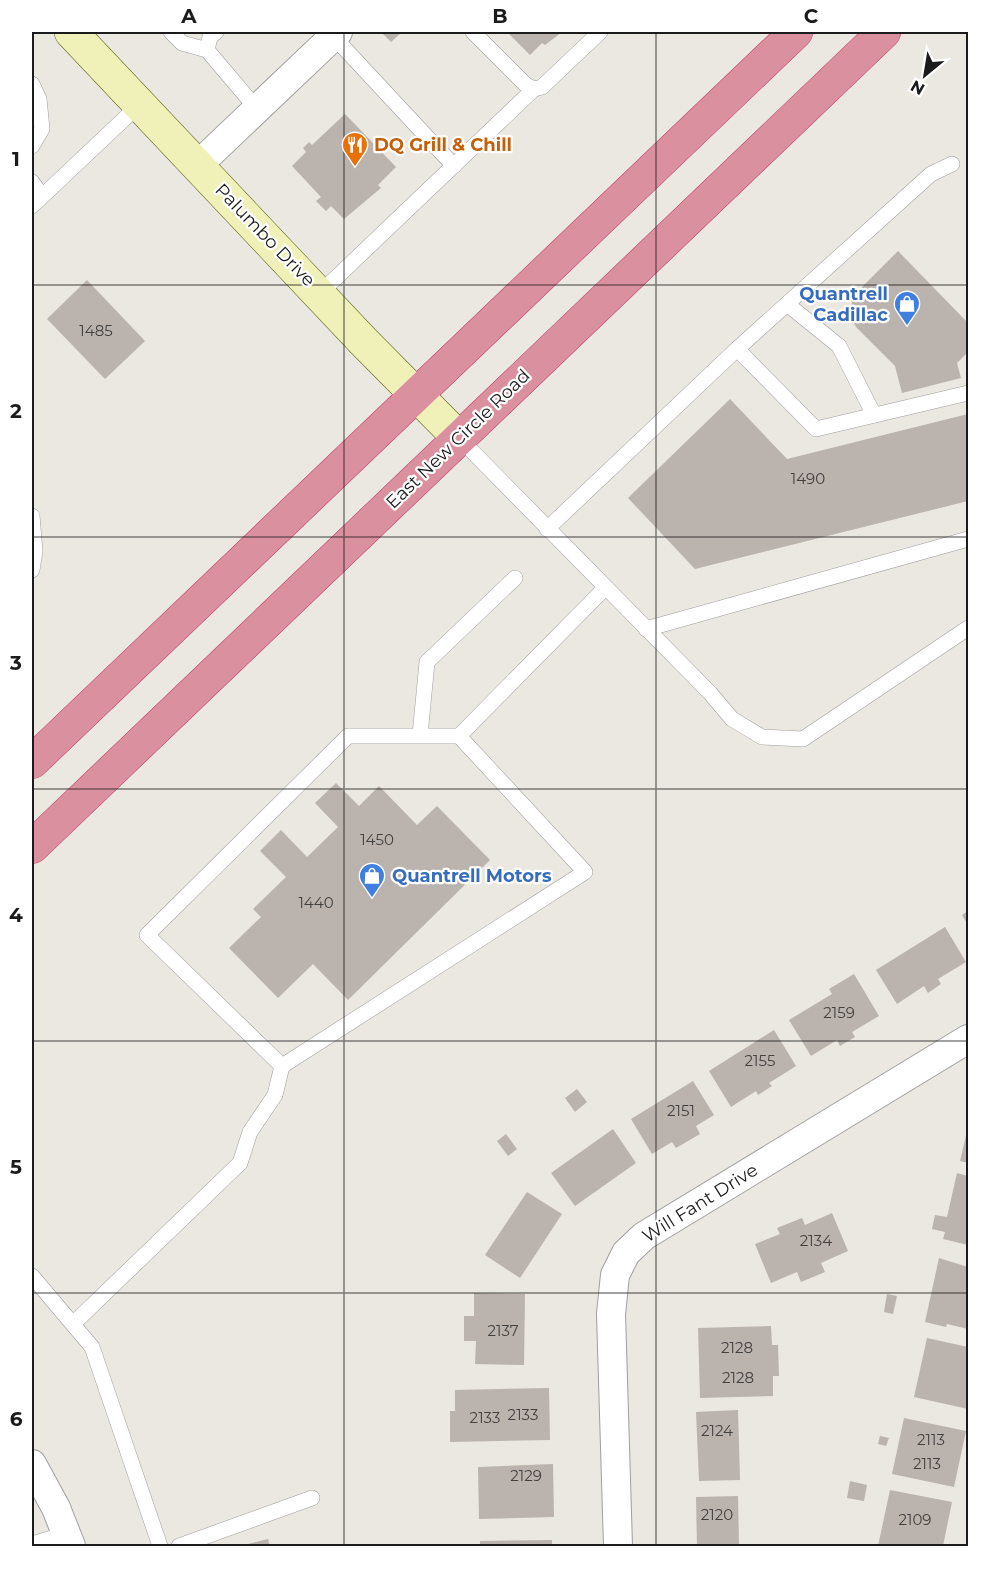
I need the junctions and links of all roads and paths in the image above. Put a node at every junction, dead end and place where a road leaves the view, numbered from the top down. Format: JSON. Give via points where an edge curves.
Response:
{"nodes":[{"id":1,"x":71,"y":32,"type":"edge"},
{"id":2,"x":171,"y":32,"type":"edge"},
{"id":3,"x":216,"y":32,"type":"edge"},
{"id":4,"x":473,"y":32,"type":"edge"},
{"id":5,"x":600,"y":32,"type":"edge"},
{"id":6,"x":796,"y":32,"type":"edge"},
{"id":7,"x":884,"y":32,"type":"edge"},
{"id":8,"x":335,"y":34,"type":"edge"},
{"id":9,"x":207,"y":50,"type":"junction"},
{"id":10,"x":32,"y":84,"type":"edge"},
{"id":11,"x":534,"y":89,"type":"junction"},
{"id":12,"x":140,"y":104,"type":"junction"},
{"id":13,"x":257,"y":109,"type":"junction"},
{"id":14,"x":32,"y":146,"type":"edge"},
{"id":15,"x":952,"y":164,"type":"dead end"},
{"id":16,"x":198,"y":165,"type":"junction"},
{"id":17,"x":454,"y":166,"type":"junction"},
{"id":18,"x":32,"y":182,"type":"edge"},
{"id":19,"x":37,"y":201,"type":"edge"},
{"id":20,"x":320,"y":293,"type":"junction"},
{"id":21,"x":788,"y":304,"type":"junction"},
{"id":22,"x":737,"y":349,"type":"junction"},
{"id":23,"x":969,"y":393,"type":"edge"},
{"id":24,"x":417,"y":394,"type":"junction"},
{"id":25,"x":874,"y":415,"type":"junction"},
{"id":26,"x":459,"y":438,"type":"junction"},
{"id":27,"x":32,"y":516,"type":"edge"},
{"id":28,"x":547,"y":529,"type":"junction"},
{"id":29,"x":969,"y":539,"type":"edge"},
{"id":30,"x":32,"y":570,"type":"edge"},
{"id":31,"x":515,"y":578,"type":"dead end"},
{"id":32,"x":605,"y":588,"type":"junction"},
{"id":33,"x":969,"y":628,"type":"edge"},
{"id":34,"x":646,"y":629,"type":"junction"},
{"id":35,"x":420,"y":735,"type":"junction"},
{"id":36,"x":459,"y":736,"type":"junction"},
{"id":37,"x":32,"y":762,"type":"edge"},
{"id":38,"x":32,"y":847,"type":"edge"},
{"id":39,"x":969,"y":1039,"type":"edge"},
{"id":40,"x":282,"y":1066,"type":"junction"},
{"id":41,"x":32,"y":1276,"type":"edge"},
{"id":42,"x":73,"y":1324,"type":"junction"},
{"id":43,"x":33,"y":1471,"type":"edge"},
{"id":44,"x":312,"y":1498,"type":"dead end"},
{"id":45,"x":69,"y":1540,"type":"edge"},
{"id":46,"x":32,"y":1544,"type":"edge"},
{"id":47,"x":160,"y":1546,"type":"edge"},
{"id":48,"x":179,"y":1546,"type":"edge"},
{"id":49,"x":618,"y":1546,"type":"edge"}],
"edges":[{"from":1,"to":12,"type":"street","name":"Palumbo Drive"},
{"from":2,"to":9,"type":"lane","via":[[182,43]]},
{"from":3,"to":9,"type":"lane","via":[[210,37]]},
{"from":4,"to":11,"type":"lane"},
{"from":5,"to":11,"type":"lane","via":[[542,87]]},
{"from":6,"to":24,"type":"highway"},
{"from":7,"to":26,"type":"highway","name":"East New Circle Road"},
{"from":8,"to":13,"type":"street"},
{"from":8,"to":17,"type":"lane"},
{"from":9,"to":13,"type":"lane"},
{"from":10,"to":14,"type":"lane","via":[[39,99],[42,129]]},
{"from":11,"to":17,"type":"lane"},
{"from":12,"to":16,"type":"street","name":"Palumbo Drive"},
{"from":12,"to":19,"type":"lane"},
{"from":13,"to":16,"type":"street"},
{"from":15,"to":21,"type":"lane","via":[[931,174]]},
{"from":16,"to":20,"type":"street","name":"Palumbo Drive"},
{"from":17,"to":20,"type":"lane"},
{"from":18,"to":19,"type":"lane"},
{"from":20,"to":24,"type":"street","name":"Palumbo Drive"},
{"from":21,"to":22,"type":"lane"},
{"from":21,"to":25,"type":"lane","via":[[839,346]]},
{"from":22,"to":25,"type":"lane","via":[[816,429]]},
{"from":22,"to":28,"type":"lane"},
{"from":23,"to":25,"type":"lane"},
{"from":24,"to":26,"type":"street","name":"Palumbo Drive"},
{"from":24,"to":37,"type":"highway"},
{"from":26,"to":28,"type":"lane"},
{"from":26,"to":38,"type":"highway","name":"East New Circle Road"},
{"from":27,"to":30,"type":"lane"},
{"from":28,"to":32,"type":"lane"},
{"from":29,"to":34,"type":"lane"},
{"from":31,"to":35,"type":"lane","via":[[427,662]]},
{"from":32,"to":34,"type":"lane"},
{"from":32,"to":36,"type":"lane"},
{"from":33,"to":34,"type":"lane","via":[[803,739],[762,737],[732,718]]},
{"from":35,"to":36,"type":"lane"},
{"from":35,"to":40,"type":"lane","via":[[348,736],[147,935]]},
{"from":36,"to":40,"type":"lane","via":[[585,872]]},
{"from":39,"to":49,"type":"street","name":"Will Fant Drive","via":[[644,1236],[626,1253],[615,1275],[611,1314]]},
{"from":40,"to":42,"type":"lane","via":[[275,1095],[250,1132],[240,1163]]},
{"from":41,"to":42,"type":"lane"},
{"from":42,"to":47,"type":"lane","via":[[92,1347]]},
{"from":43,"to":45,"type":"street","via":[[56,1508]]},
{"from":44,"to":48,"type":"lane"},
{"from":45,"to":46,"type":"lane"}]}
